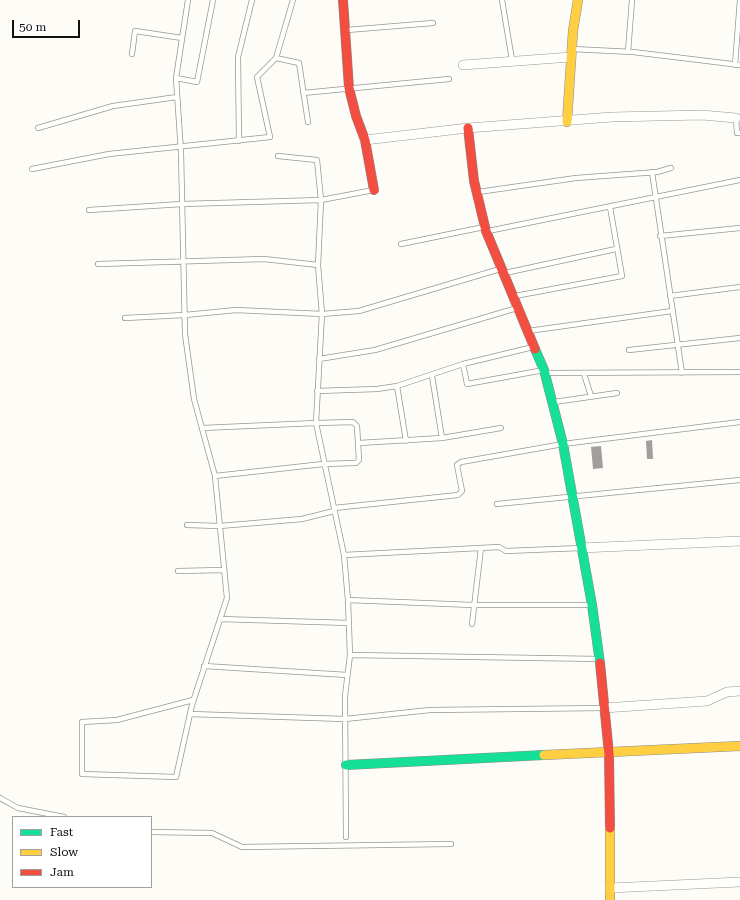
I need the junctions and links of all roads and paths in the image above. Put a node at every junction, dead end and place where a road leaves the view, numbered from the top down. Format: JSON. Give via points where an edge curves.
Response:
{"nodes":[{"id":1,"x":188,"y":0,"type":"edge"},
{"id":2,"x":213,"y":0,"type":"edge"},
{"id":3,"x":252,"y":0,"type":"edge"},
{"id":4,"x":293,"y":0,"type":"edge"},
{"id":5,"x":343,"y":0,"type":"edge"},
{"id":6,"x":502,"y":0,"type":"edge"},
{"id":7,"x":578,"y":0,"type":"edge"},
{"id":8,"x":632,"y":0,"type":"edge"},
{"id":9,"x":740,"y":0,"type":"edge"},
{"id":10,"x":433,"y":22,"type":"dead end"},
{"id":11,"x":345,"y":30,"type":"junction"},
{"id":12,"x":182,"y":38,"type":"junction"},
{"id":13,"x":628,"y":52,"type":"junction"},
{"id":14,"x":572,"y":53,"type":"junction"},
{"id":15,"x":132,"y":54,"type":"dead end"},
{"id":16,"x":276,"y":58,"type":"junction"},
{"id":17,"x":512,"y":60,"type":"junction"},
{"id":18,"x":463,"y":65,"type":"dead end"},
{"id":19,"x":738,"y":65,"type":"edge"},
{"id":20,"x":176,"y":78,"type":"junction"},
{"id":21,"x":449,"y":79,"type":"dead end"},
{"id":22,"x":349,"y":88,"type":"junction"},
{"id":23,"x":303,"y":93,"type":"junction"},
{"id":24,"x":177,"y":97,"type":"junction"},
{"id":25,"x":736,"y":118,"type":"joint"},
{"id":26,"x":308,"y":122,"type":"dead end"},
{"id":27,"x":567,"y":122,"type":"junction"},
{"id":28,"x":38,"y":128,"type":"dead end"},
{"id":29,"x":468,"y":128,"type":"junction"},
{"id":30,"x":740,"y":133,"type":"edge"},
{"id":31,"x":364,"y":140,"type":"junction"},
{"id":32,"x":239,"y":141,"type":"junction"},
{"id":33,"x":180,"y":147,"type":"junction"},
{"id":34,"x":278,"y":156,"type":"dead end"},
{"id":35,"x":672,"y":168,"type":"dead end"},
{"id":36,"x":32,"y":169,"type":"dead end"},
{"id":37,"x":652,"y":172,"type":"junction"},
{"id":38,"x":740,"y":180,"type":"edge"},
{"id":39,"x":374,"y":190,"type":"joint"},
{"id":40,"x":476,"y":192,"type":"junction"},
{"id":41,"x":655,"y":199,"type":"junction"},
{"id":42,"x":321,"y":200,"type":"junction"},
{"id":43,"x":182,"y":204,"type":"junction"},
{"id":44,"x":610,"y":208,"type":"junction"},
{"id":45,"x":89,"y":210,"type":"dead end"},
{"id":46,"x":740,"y":228,"type":"edge"},
{"id":47,"x":486,"y":229,"type":"junction"},
{"id":48,"x":660,"y":236,"type":"junction"},
{"id":49,"x":401,"y":244,"type":"dead end"},
{"id":50,"x":616,"y":249,"type":"junction"},
{"id":51,"x":184,"y":262,"type":"junction"},
{"id":52,"x":98,"y":264,"type":"dead end"},
{"id":53,"x":318,"y":265,"type":"junction"},
{"id":54,"x":502,"y":271,"type":"junction"},
{"id":55,"x":740,"y":287,"type":"edge"},
{"id":56,"x":670,"y":296,"type":"junction"},
{"id":57,"x":513,"y":297,"type":"junction"},
{"id":58,"x":517,"y":308,"type":"junction"},
{"id":59,"x":672,"y":311,"type":"junction"},
{"id":60,"x":322,"y":314,"type":"junction"},
{"id":61,"x":185,"y":315,"type":"junction"},
{"id":62,"x":124,"y":318,"type":"dead end"},
{"id":63,"x":528,"y":331,"type":"junction"},
{"id":64,"x":740,"y":338,"type":"edge"},
{"id":65,"x":677,"y":344,"type":"junction"},
{"id":66,"x":535,"y":347,"type":"junction"},
{"id":67,"x":629,"y":350,"type":"dead end"},
{"id":68,"x":319,"y":359,"type":"junction"},
{"id":69,"x":463,"y":364,"type":"junction"},
{"id":70,"x":545,"y":372,"type":"junction"},
{"id":71,"x":740,"y":372,"type":"edge"},
{"id":72,"x":682,"y":373,"type":"junction"},
{"id":73,"x":584,"y":374,"type":"junction"},
{"id":74,"x":432,"y":376,"type":"junction"},
{"id":75,"x":397,"y":386,"type":"junction"},
{"id":76,"x":317,"y":391,"type":"junction"},
{"id":77,"x":617,"y":393,"type":"dead end"},
{"id":78,"x":591,"y":396,"type":"junction"},
{"id":79,"x":552,"y":402,"type":"junction"},
{"id":80,"x":316,"y":422,"type":"junction"},
{"id":81,"x":740,"y":422,"type":"edge"},
{"id":82,"x":202,"y":428,"type":"junction"},
{"id":83,"x":501,"y":428,"type":"dead end"},
{"id":84,"x":442,"y":438,"type":"junction"},
{"id":85,"x":406,"y":441,"type":"junction"},
{"id":86,"x":359,"y":443,"type":"junction"},
{"id":87,"x":563,"y":444,"type":"junction"},
{"id":88,"x":324,"y":464,"type":"junction"},
{"id":89,"x":215,"y":476,"type":"junction"},
{"id":90,"x":740,"y":480,"type":"edge"},
{"id":91,"x":570,"y":496,"type":"junction"},
{"id":92,"x":497,"y":504,"type":"dead end"},
{"id":93,"x":334,"y":509,"type":"junction"},
{"id":94,"x":187,"y":525,"type":"dead end"},
{"id":95,"x":220,"y":526,"type":"junction"},
{"id":96,"x":740,"y":541,"type":"edge"},
{"id":97,"x":481,"y":548,"type":"junction"},
{"id":98,"x":581,"y":548,"type":"junction"},
{"id":99,"x":344,"y":556,"type":"junction"},
{"id":100,"x":224,"y":570,"type":"junction"},
{"id":101,"x":178,"y":571,"type":"dead end"},
{"id":102,"x":348,"y":600,"type":"junction"},
{"id":103,"x":472,"y":605,"type":"junction"},
{"id":104,"x":592,"y":605,"type":"junction"},
{"id":105,"x":220,"y":619,"type":"junction"},
{"id":106,"x":349,"y":623,"type":"junction"},
{"id":107,"x":472,"y":624,"type":"dead end"},
{"id":108,"x":350,"y":655,"type":"junction"},
{"id":109,"x":600,"y":659,"type":"junction"},
{"id":110,"x":204,"y":666,"type":"junction"},
{"id":111,"x":347,"y":675,"type":"junction"},
{"id":112,"x":740,"y":691,"type":"edge"},
{"id":113,"x":193,"y":700,"type":"junction"},
{"id":114,"x":604,"y":708,"type":"junction"},
{"id":115,"x":190,"y":714,"type":"junction"},
{"id":116,"x":345,"y":719,"type":"junction"},
{"id":117,"x":740,"y":746,"type":"edge"},
{"id":118,"x":609,"y":754,"type":"junction"},
{"id":119,"x":346,"y":765,"type":"junction"},
{"id":120,"x":0,"y":798,"type":"edge"},
{"id":121,"x":59,"y":816,"type":"edge"},
{"id":122,"x":152,"y":832,"type":"edge"},
{"id":123,"x":346,"y":837,"type":"dead end"},
{"id":124,"x":451,"y":844,"type":"dead end"},
{"id":125,"x":740,"y":882,"type":"edge"},
{"id":126,"x":610,"y":888,"type":"junction"},
{"id":127,"x":610,"y":900,"type":"edge"}],
"edges":[{"from":1,"to":12,"type":"lane"},
{"from":2,"to":20,"type":"lane","via":[[197,82]]},
{"from":3,"to":32,"type":"lane","via":[[238,57]]},
{"from":4,"to":16,"type":"lane"},
{"from":5,"to":11,"type":"street"},
{"from":6,"to":17,"type":"lane"},
{"from":7,"to":14,"type":"street"},
{"from":8,"to":13,"type":"lane"},
{"from":9,"to":19,"type":"lane"},
{"from":10,"to":11,"type":"lane"},
{"from":11,"to":22,"type":"street"},
{"from":12,"to":15,"type":"lane","via":[[135,31]]},
{"from":12,"to":20,"type":"lane"},
{"from":13,"to":14,"type":"lane"},
{"from":13,"to":19,"type":"lane"},
{"from":14,"to":17,"type":"street"},
{"from":14,"to":27,"type":"street"},
{"from":16,"to":23,"type":"lane","via":[[299,63]]},
{"from":16,"to":32,"type":"lane","via":[[257,77],[270,137]]},
{"from":17,"to":18,"type":"street"},
{"from":20,"to":24,"type":"lane"},
{"from":21,"to":22,"type":"lane"},
{"from":22,"to":23,"type":"lane"},
{"from":22,"to":31,"type":"street"},
{"from":23,"to":26,"type":"lane"},
{"from":24,"to":28,"type":"lane","via":[[113,106]]},
{"from":24,"to":33,"type":"lane"},
{"from":25,"to":27,"type":"street","via":[[702,115],[612,117]]},
{"from":25,"to":30,"type":"lane","via":[[737,133]]},
{"from":27,"to":29,"type":"street"},
{"from":29,"to":31,"type":"street"},
{"from":29,"to":40,"type":"street"},
{"from":31,"to":39,"type":"street"},
{"from":32,"to":33,"type":"lane"},
{"from":33,"to":36,"type":"lane","via":[[109,154]]},
{"from":33,"to":43,"type":"lane"},
{"from":34,"to":42,"type":"lane","via":[[317,160]]},
{"from":35,"to":37,"type":"lane"},
{"from":37,"to":40,"type":"lane","via":[[576,178]]},
{"from":37,"to":41,"type":"lane"},
{"from":38,"to":41,"type":"lane"},
{"from":39,"to":42,"type":"lane"},
{"from":40,"to":47,"type":"street"},
{"from":41,"to":44,"type":"lane"},
{"from":41,"to":48,"type":"lane"},
{"from":42,"to":43,"type":"lane"},
{"from":42,"to":53,"type":"lane"},
{"from":43,"to":45,"type":"lane"},
{"from":43,"to":51,"type":"lane"},
{"from":44,"to":47,"type":"lane"},
{"from":44,"to":50,"type":"lane"},
{"from":46,"to":48,"type":"lane"},
{"from":47,"to":49,"type":"lane"},
{"from":47,"to":54,"type":"street"},
{"from":48,"to":56,"type":"lane"},
{"from":50,"to":54,"type":"lane"},
{"from":50,"to":57,"type":"lane","via":[[622,276]]},
{"from":51,"to":52,"type":"lane"},
{"from":51,"to":53,"type":"lane","via":[[264,260]]},
{"from":51,"to":61,"type":"lane"},
{"from":53,"to":60,"type":"lane"},
{"from":54,"to":57,"type":"street"},
{"from":54,"to":60,"type":"lane","via":[[359,311]]},
{"from":55,"to":56,"type":"lane"},
{"from":56,"to":59,"type":"lane"},
{"from":57,"to":58,"type":"street"},
{"from":58,"to":63,"type":"street"},
{"from":58,"to":68,"type":"lane","via":[[375,350]]},
{"from":59,"to":63,"type":"lane"},
{"from":59,"to":65,"type":"lane"},
{"from":60,"to":61,"type":"lane","via":[[236,310]]},
{"from":60,"to":68,"type":"lane"},
{"from":61,"to":62,"type":"lane"},
{"from":61,"to":82,"type":"lane","via":[[185,334],[194,399]]},
{"from":63,"to":66,"type":"street"},
{"from":64,"to":65,"type":"lane"},
{"from":65,"to":67,"type":"lane"},
{"from":65,"to":72,"type":"lane"},
{"from":66,"to":69,"type":"lane"},
{"from":66,"to":70,"type":"street"},
{"from":68,"to":76,"type":"lane"},
{"from":69,"to":70,"type":"lane","via":[[468,384]]},
{"from":69,"to":74,"type":"lane"},
{"from":70,"to":73,"type":"lane"},
{"from":70,"to":79,"type":"street"},
{"from":71,"to":72,"type":"lane"},
{"from":72,"to":73,"type":"lane"},
{"from":73,"to":78,"type":"lane"},
{"from":74,"to":75,"type":"lane"},
{"from":74,"to":84,"type":"lane"},
{"from":75,"to":76,"type":"lane"},
{"from":75,"to":85,"type":"lane"},
{"from":76,"to":80,"type":"lane"},
{"from":77,"to":78,"type":"lane"},
{"from":78,"to":79,"type":"lane"},
{"from":79,"to":87,"type":"street"},
{"from":80,"to":82,"type":"lane"},
{"from":80,"to":86,"type":"lane","via":[[356,423]]},
{"from":80,"to":88,"type":"lane"},
{"from":81,"to":87,"type":"lane"},
{"from":82,"to":89,"type":"lane"},
{"from":83,"to":84,"type":"lane"},
{"from":84,"to":85,"type":"lane"},
{"from":85,"to":86,"type":"lane"},
{"from":86,"to":88,"type":"lane","via":[[358,462]]},
{"from":87,"to":91,"type":"street"},
{"from":87,"to":93,"type":"lane","via":[[458,463],[462,491],[458,495]]},
{"from":88,"to":89,"type":"lane"},
{"from":88,"to":93,"type":"lane"},
{"from":89,"to":95,"type":"lane"},
{"from":90,"to":91,"type":"lane"},
{"from":91,"to":92,"type":"lane"},
{"from":91,"to":98,"type":"street"},
{"from":93,"to":95,"type":"lane","via":[[302,519]]},
{"from":93,"to":99,"type":"lane"},
{"from":94,"to":95,"type":"lane"},
{"from":95,"to":100,"type":"lane"},
{"from":96,"to":98,"type":"street"},
{"from":97,"to":98,"type":"lane","via":[[499,547],[506,551]]},
{"from":97,"to":99,"type":"lane"},
{"from":97,"to":103,"type":"lane"},
{"from":98,"to":104,"type":"street"},
{"from":99,"to":102,"type":"lane"},
{"from":100,"to":101,"type":"lane"},
{"from":100,"to":105,"type":"lane","via":[[227,598]]},
{"from":102,"to":103,"type":"lane"},
{"from":102,"to":106,"type":"lane"},
{"from":103,"to":104,"type":"lane"},
{"from":103,"to":107,"type":"lane"},
{"from":104,"to":109,"type":"street"},
{"from":105,"to":106,"type":"lane"},
{"from":105,"to":110,"type":"lane"},
{"from":106,"to":108,"type":"lane"},
{"from":108,"to":109,"type":"lane"},
{"from":108,"to":111,"type":"lane"},
{"from":109,"to":114,"type":"street"},
{"from":110,"to":111,"type":"lane"},
{"from":110,"to":113,"type":"lane"},
{"from":111,"to":116,"type":"lane"},
{"from":112,"to":114,"type":"street","via":[[727,692],[707,701]]},
{"from":113,"to":115,"type":"lane"},
{"from":113,"to":115,"type":"lane","via":[[117,720],[82,722],[82,774],[176,777]]},
{"from":114,"to":116,"type":"lane","via":[[430,710]]},
{"from":114,"to":118,"type":"street"},
{"from":115,"to":116,"type":"lane"},
{"from":116,"to":119,"type":"lane"},
{"from":117,"to":118,"type":"street"},
{"from":118,"to":119,"type":"street"},
{"from":118,"to":126,"type":"street"},
{"from":119,"to":123,"type":"lane"},
{"from":120,"to":121,"type":"lane","via":[[18,808]]},
{"from":122,"to":124,"type":"lane","via":[[212,833],[242,847]]},
{"from":125,"to":126,"type":"street"},
{"from":126,"to":127,"type":"street"}]}
